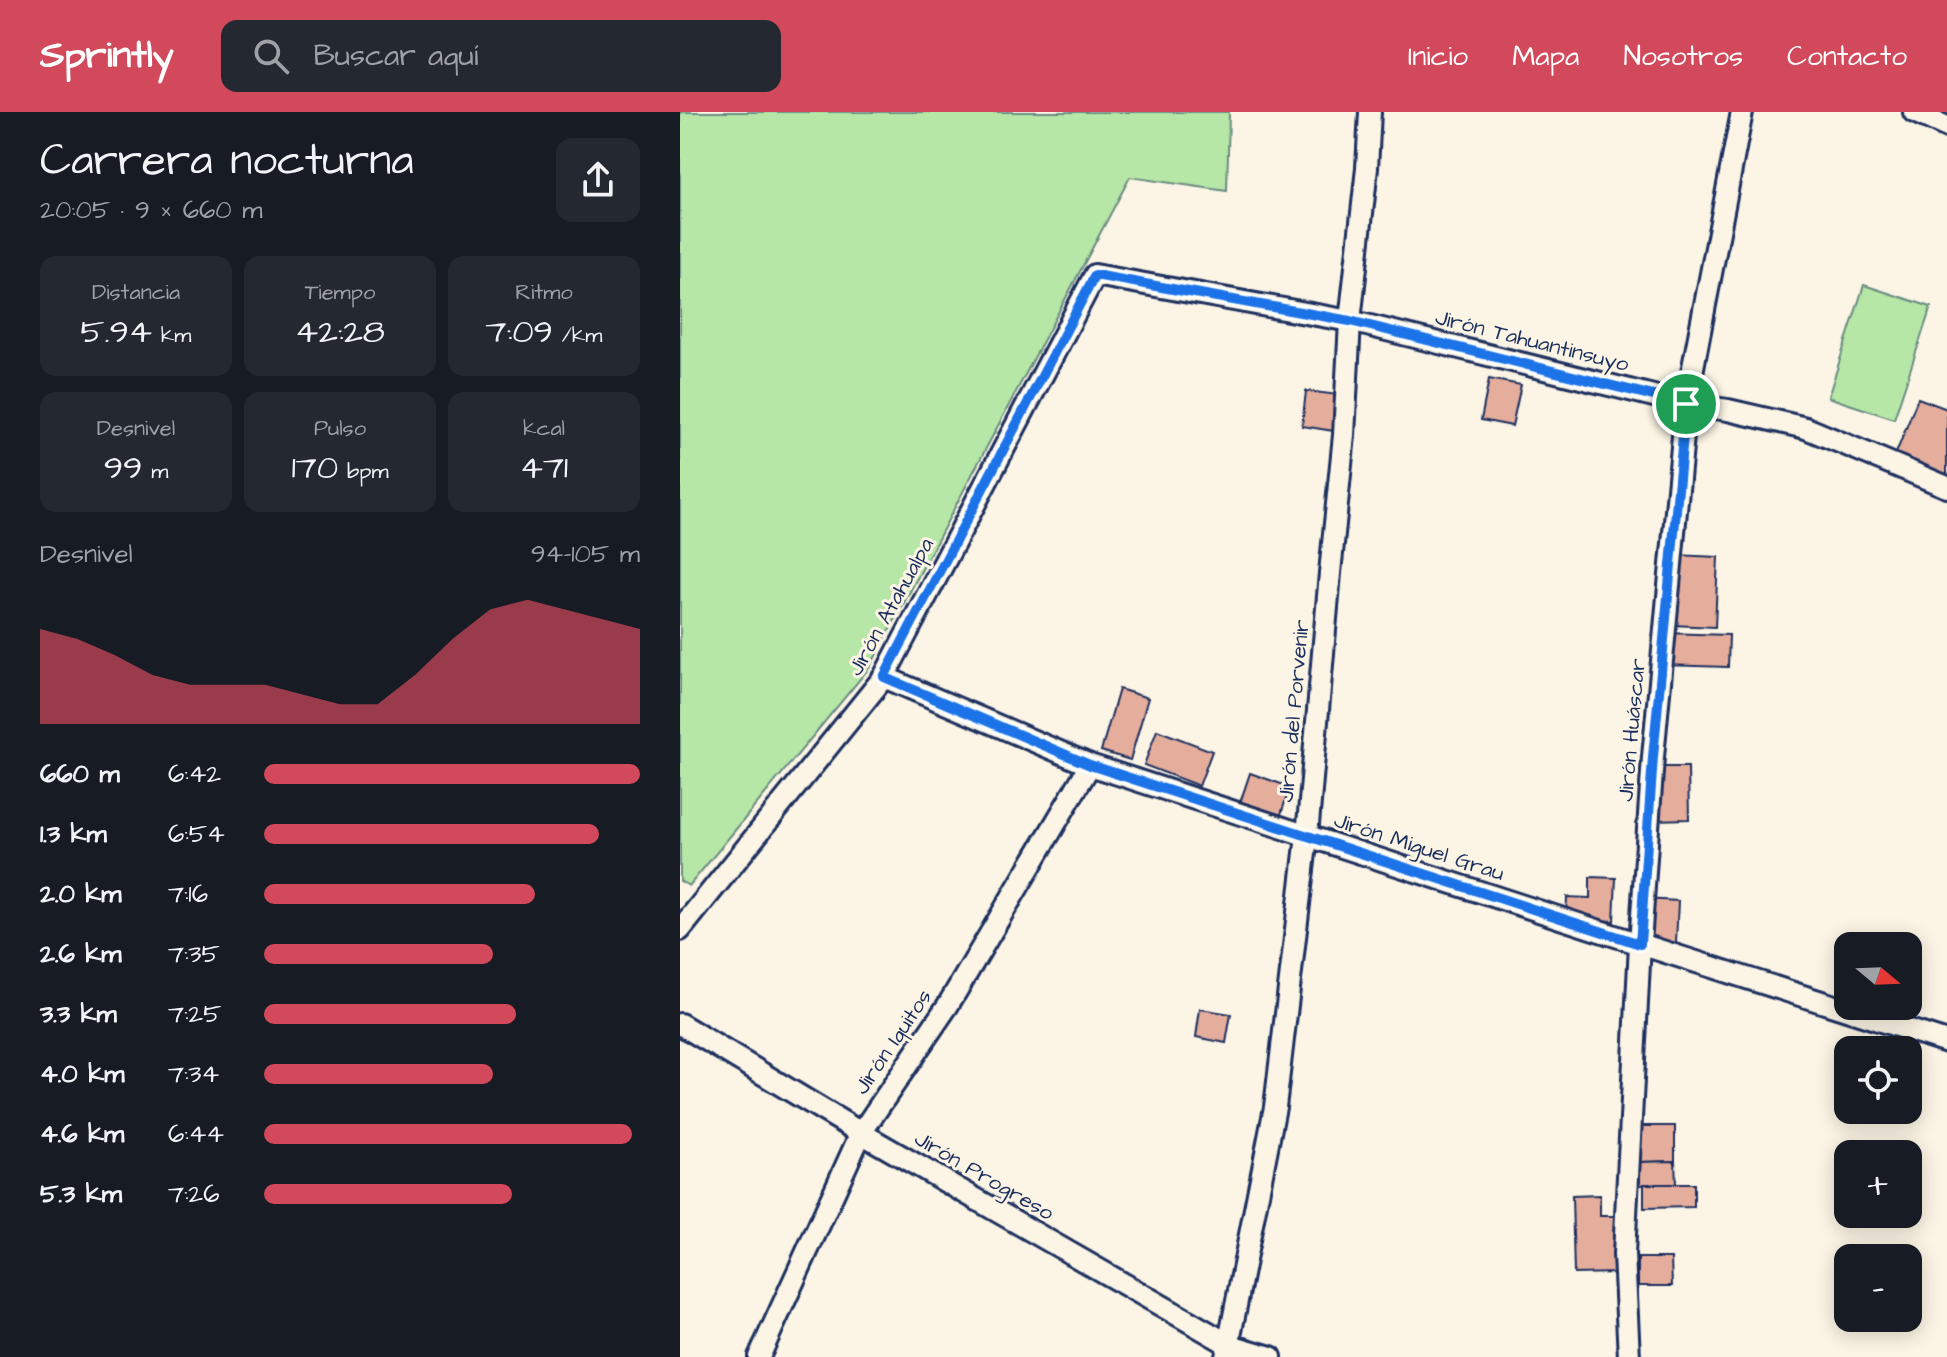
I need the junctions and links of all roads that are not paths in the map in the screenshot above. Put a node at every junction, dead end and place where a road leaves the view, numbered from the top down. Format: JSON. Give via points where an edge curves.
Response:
{"nodes":[{"id":1,"x":1370,"y":112,"type":"edge"},
{"id":2,"x":1742,"y":112,"type":"edge"},
{"id":3,"x":1914,"y":112,"type":"edge"},
{"id":4,"x":1947,"y":127,"type":"edge"},
{"id":5,"x":1095,"y":275,"type":"joint"},
{"id":6,"x":1350,"y":321,"type":"junction"},
{"id":7,"x":1686,"y":404,"type":"junction"},
{"id":8,"x":1947,"y":487,"type":"edge"},
{"id":9,"x":884,"y":677,"type":"junction"},
{"id":10,"x":1090,"y":765,"type":"junction"},
{"id":11,"x":1307,"y":836,"type":"junction"},
{"id":12,"x":680,"y":930,"type":"edge"},
{"id":13,"x":1640,"y":944,"type":"junction"},
{"id":14,"x":680,"y":1024,"type":"edge"},
{"id":15,"x":1947,"y":1042,"type":"edge"},
{"id":16,"x":861,"y":1133,"type":"junction"},
{"id":17,"x":1228,"y":1351,"type":"edge"},
{"id":18,"x":759,"y":1357,"type":"edge"},
{"id":19,"x":1271,"y":1357,"type":"edge"},
{"id":20,"x":1629,"y":1357,"type":"edge"}],
"edges":[{"from":1,"to":6,"type":"street","name":"Jirón del Porvenir"},
{"from":2,"to":7,"type":"street","name":"Jirón Huáscar"},
{"from":3,"to":4,"type":"street"},
{"from":5,"to":6,"type":"street","name":"Jirón Tahuantinsuyo"},
{"from":5,"to":9,"type":"street","name":"Jirón Atahualpa"},
{"from":6,"to":7,"type":"street","name":"Jirón Tahuantinsuyo"},
{"from":6,"to":11,"type":"street","name":"Jirón del Porvenir"},
{"from":7,"to":8,"type":"street","name":"Jirón Tahuantinsuyo","via":[[1806,428]]},
{"from":7,"to":13,"type":"street","name":"Jirón Huáscar"},
{"from":9,"to":10,"type":"street","name":"Jirón Miguel Grau"},
{"from":9,"to":12,"type":"street","name":"Jirón Atahualpa"},
{"from":10,"to":11,"type":"street","name":"Jirón Miguel Grau"},
{"from":10,"to":16,"type":"street","name":"Jirón Iquitos","via":[[948,1005]]},
{"from":11,"to":13,"type":"street","name":"Jirón Miguel Grau"},
{"from":11,"to":17,"type":"street","name":"Jirón del Porvenir","via":[[1275,1107]]},
{"from":13,"to":15,"type":"street","name":"Jirón Miguel Grau"},
{"from":13,"to":20,"type":"street","name":"Jirón Huáscar","via":[[1624,1254]]},
{"from":14,"to":16,"type":"street","name":"Jirón Progreso"},
{"from":16,"to":17,"type":"street","name":"Jirón Progreso"},
{"from":16,"to":18,"type":"street","name":"Jirón Iquitos"},
{"from":17,"to":19,"type":"street","name":"Jirón Progreso"}]}
